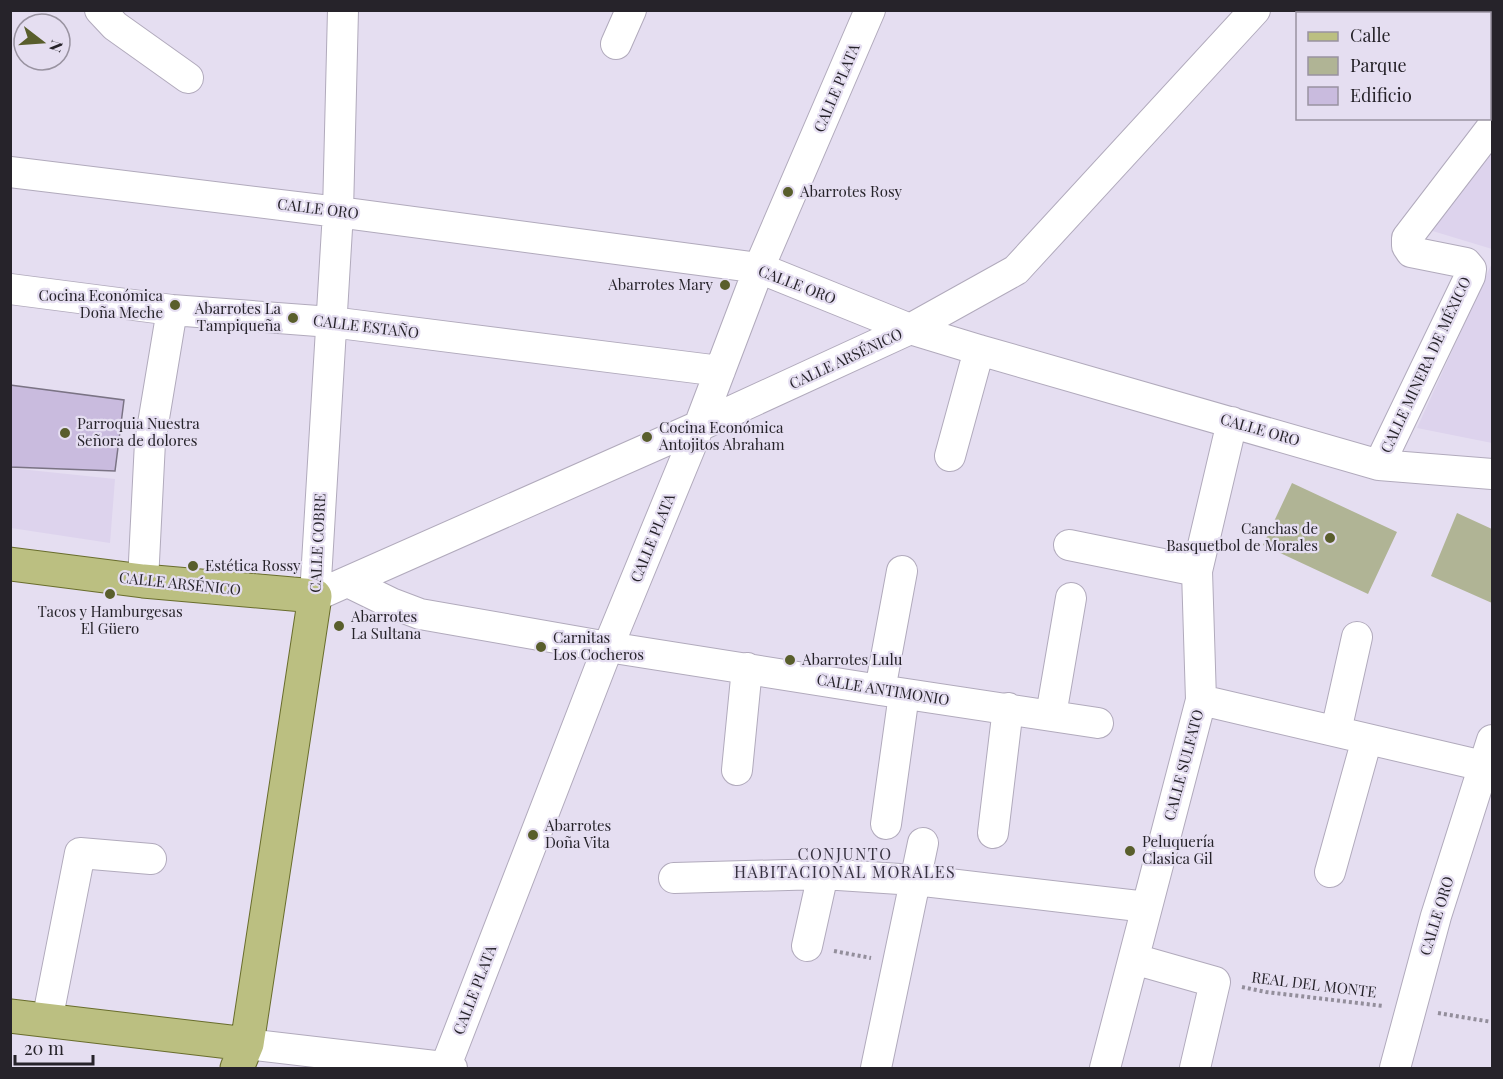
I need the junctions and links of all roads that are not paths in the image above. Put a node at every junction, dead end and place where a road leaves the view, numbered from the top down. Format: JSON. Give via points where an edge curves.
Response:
{"nodes":[{"id":1,"x":100,"y":10,"type":"edge"},
{"id":2,"x":343,"y":10,"type":"edge"},
{"id":3,"x":631,"y":10,"type":"edge"},
{"id":4,"x":870,"y":10,"type":"edge"},
{"id":5,"x":1255,"y":10,"type":"edge"},
{"id":6,"x":616,"y":44,"type":"dead end"},
{"id":7,"x":188,"y":78,"type":"dead end"},
{"id":8,"x":1492,"y":127,"type":"edge"},
{"id":9,"x":10,"y":172,"type":"edge"},
{"id":10,"x":338,"y":212,"type":"junction"},
{"id":11,"x":759,"y":268,"type":"junction"},
{"id":12,"x":10,"y":289,"type":"edge"},
{"id":13,"x":172,"y":310,"type":"junction"},
{"id":14,"x":331,"y":322,"type":"junction"},
{"id":15,"x":910,"y":329,"type":"junction"},
{"id":16,"x":979,"y":350,"type":"junction"},
{"id":17,"x":720,"y":371,"type":"junction"},
{"id":18,"x":1233,"y":422,"type":"junction"},
{"id":19,"x":699,"y":426,"type":"junction"},
{"id":20,"x":950,"y":456,"type":"dead end"},
{"id":21,"x":1379,"y":465,"type":"junction"},
{"id":22,"x":1492,"y":474,"type":"edge"},
{"id":23,"x":1069,"y":545,"type":"dead end"},
{"id":24,"x":10,"y":564,"type":"edge"},
{"id":25,"x":902,"y":571,"type":"dead end"},
{"id":26,"x":1197,"y":571,"type":"junction"},
{"id":27,"x":143,"y":581,"type":"junction"},
{"id":28,"x":348,"y":582,"type":"junction"},
{"id":29,"x":315,"y":596,"type":"junction"},
{"id":30,"x":1071,"y":598,"type":"dead end"},
{"id":31,"x":1357,"y":637,"type":"dead end"},
{"id":32,"x":608,"y":647,"type":"junction"},
{"id":33,"x":747,"y":668,"type":"junction"},
{"id":34,"x":892,"y":692,"type":"junction"},
{"id":35,"x":1201,"y":700,"type":"junction"},
{"id":36,"x":1008,"y":708,"type":"junction"},
{"id":37,"x":1052,"y":715,"type":"junction"},
{"id":38,"x":1098,"y":723,"type":"dead end"},
{"id":39,"x":1336,"y":731,"type":"junction"},
{"id":40,"x":1366,"y":739,"type":"junction"},
{"id":41,"x":1490,"y":758,"type":"edge"},
{"id":42,"x":737,"y":770,"type":"dead end"},
{"id":43,"x":886,"y":824,"type":"dead end"},
{"id":44,"x":993,"y":833,"type":"dead end"},
{"id":45,"x":923,"y":843,"type":"dead end"},
{"id":46,"x":151,"y":859,"type":"dead end"},
{"id":47,"x":1330,"y":872,"type":"dead end"},
{"id":48,"x":824,"y":874,"type":"junction"},
{"id":49,"x":674,"y":878,"type":"dead end"},
{"id":50,"x":915,"y":880,"type":"junction"},
{"id":51,"x":1147,"y":907,"type":"junction"},
{"id":52,"x":807,"y":946,"type":"road end"},
{"id":53,"x":1134,"y":959,"type":"junction"},
{"id":54,"x":10,"y":1016,"type":"edge"},
{"id":55,"x":46,"y":1021,"type":"junction"},
{"id":56,"x":242,"y":1056,"type":"edge"},
{"id":57,"x":447,"y":1068,"type":"edge"},
{"id":58,"x":876,"y":1068,"type":"edge"},
{"id":59,"x":1105,"y":1068,"type":"edge"},
{"id":60,"x":1195,"y":1068,"type":"edge"},
{"id":61,"x":1395,"y":1068,"type":"edge"}],
"edges":[{"from":1,"to":7,"type":"street","via":[[115,26]]},
{"from":2,"to":10,"type":"street","name":"CALLE COBRE"},
{"from":3,"to":6,"type":"street"},
{"from":4,"to":11,"type":"street","name":"CALLE PLATA"},
{"from":5,"to":15,"type":"street","name":"CALLE ARSÉNICO","via":[[1016,270]]},
{"from":8,"to":21,"type":"street","name":"CALLE MINERA DE MÉXICO","via":[[1407,238],[1411,252],[1466,263],[1471,269]]},
{"from":9,"to":10,"type":"street","name":"CALLE ORO"},
{"from":10,"to":11,"type":"street","name":"CALLE ORO"},
{"from":10,"to":14,"type":"street","name":"CALLE COBRE"},
{"from":11,"to":15,"type":"street","name":"CALLE ORO"},
{"from":11,"to":17,"type":"street","name":"CALLE PLATA"},
{"from":12,"to":13,"type":"street","name":"CALLE ESTAÑO"},
{"from":13,"to":14,"type":"street","name":"CALLE ESTAÑO"},
{"from":13,"to":27,"type":"street","via":[[150,442]]},
{"from":14,"to":17,"type":"street","name":"CALLE ESTAÑO"},
{"from":14,"to":29,"type":"street","name":"CALLE COBRE"},
{"from":15,"to":16,"type":"street","name":"CALLE ORO"},
{"from":15,"to":19,"type":"street","name":"CALLE ARSÉNICO"},
{"from":16,"to":18,"type":"street","name":"CALLE ORO"},
{"from":16,"to":20,"type":"street"},
{"from":17,"to":19,"type":"street","name":"CALLE PLATA"},
{"from":18,"to":21,"type":"street","name":"CALLE ORO"},
{"from":18,"to":26,"type":"street","name":"CALLE SULFATO"},
{"from":19,"to":28,"type":"street","name":"CALLE ARSÉNICO"},
{"from":19,"to":32,"type":"street","name":"CALLE PLATA"},
{"from":21,"to":22,"type":"street","name":"CALLE ORO"},
{"from":23,"to":26,"type":"street"},
{"from":24,"to":27,"type":"main road","name":"CALLE ARSÉNICO"},
{"from":25,"to":34,"type":"street"},
{"from":26,"to":35,"type":"street","name":"CALLE SULFATO"},
{"from":27,"to":29,"type":"main road","name":"CALLE ARSÉNICO"},
{"from":28,"to":29,"type":"street","name":"CALLE ARSÉNICO"},
{"from":28,"to":32,"type":"street","via":[[420,614]]},
{"from":29,"to":56,"type":"main road","name":"CALLE COBRE"},
{"from":30,"to":37,"type":"street"},
{"from":31,"to":39,"type":"street"},
{"from":32,"to":33,"type":"street","name":"CALLE ANTIMONIO"},
{"from":32,"to":57,"type":"street","name":"CALLE PLATA"},
{"from":33,"to":34,"type":"street","name":"CALLE ANTIMONIO"},
{"from":33,"to":42,"type":"street"},
{"from":34,"to":36,"type":"street","name":"CALLE ANTIMONIO"},
{"from":34,"to":43,"type":"street"},
{"from":35,"to":39,"type":"street","name":"CALLE ORO"},
{"from":35,"to":51,"type":"street","name":"CALLE SULFATO"},
{"from":36,"to":37,"type":"street","name":"CALLE ANTIMONIO"},
{"from":36,"to":44,"type":"street"},
{"from":37,"to":38,"type":"street","name":"CALLE ANTIMONIO"},
{"from":39,"to":40,"type":"street","name":"CALLE ORO"},
{"from":40,"to":41,"type":"street","name":"CALLE ORO"},
{"from":40,"to":47,"type":"street"},
{"from":41,"to":61,"type":"street","name":"CALLE ORO","via":[[1436,916]]},
{"from":45,"to":50,"type":"street"},
{"from":46,"to":55,"type":"street","via":[[81,853]]},
{"from":48,"to":49,"type":"street"},
{"from":48,"to":50,"type":"street"},
{"from":48,"to":52,"type":"street"},
{"from":50,"to":51,"type":"street"},
{"from":50,"to":58,"type":"street"},
{"from":51,"to":53,"type":"street","name":"CALLE SULFATO"},
{"from":53,"to":59,"type":"street","name":"CALLE SULFATO"},
{"from":53,"to":60,"type":"street","via":[[1215,982]]},
{"from":54,"to":55,"type":"main road"},
{"from":55,"to":56,"type":"main road"},
{"from":56,"to":57,"type":"street"}]}
